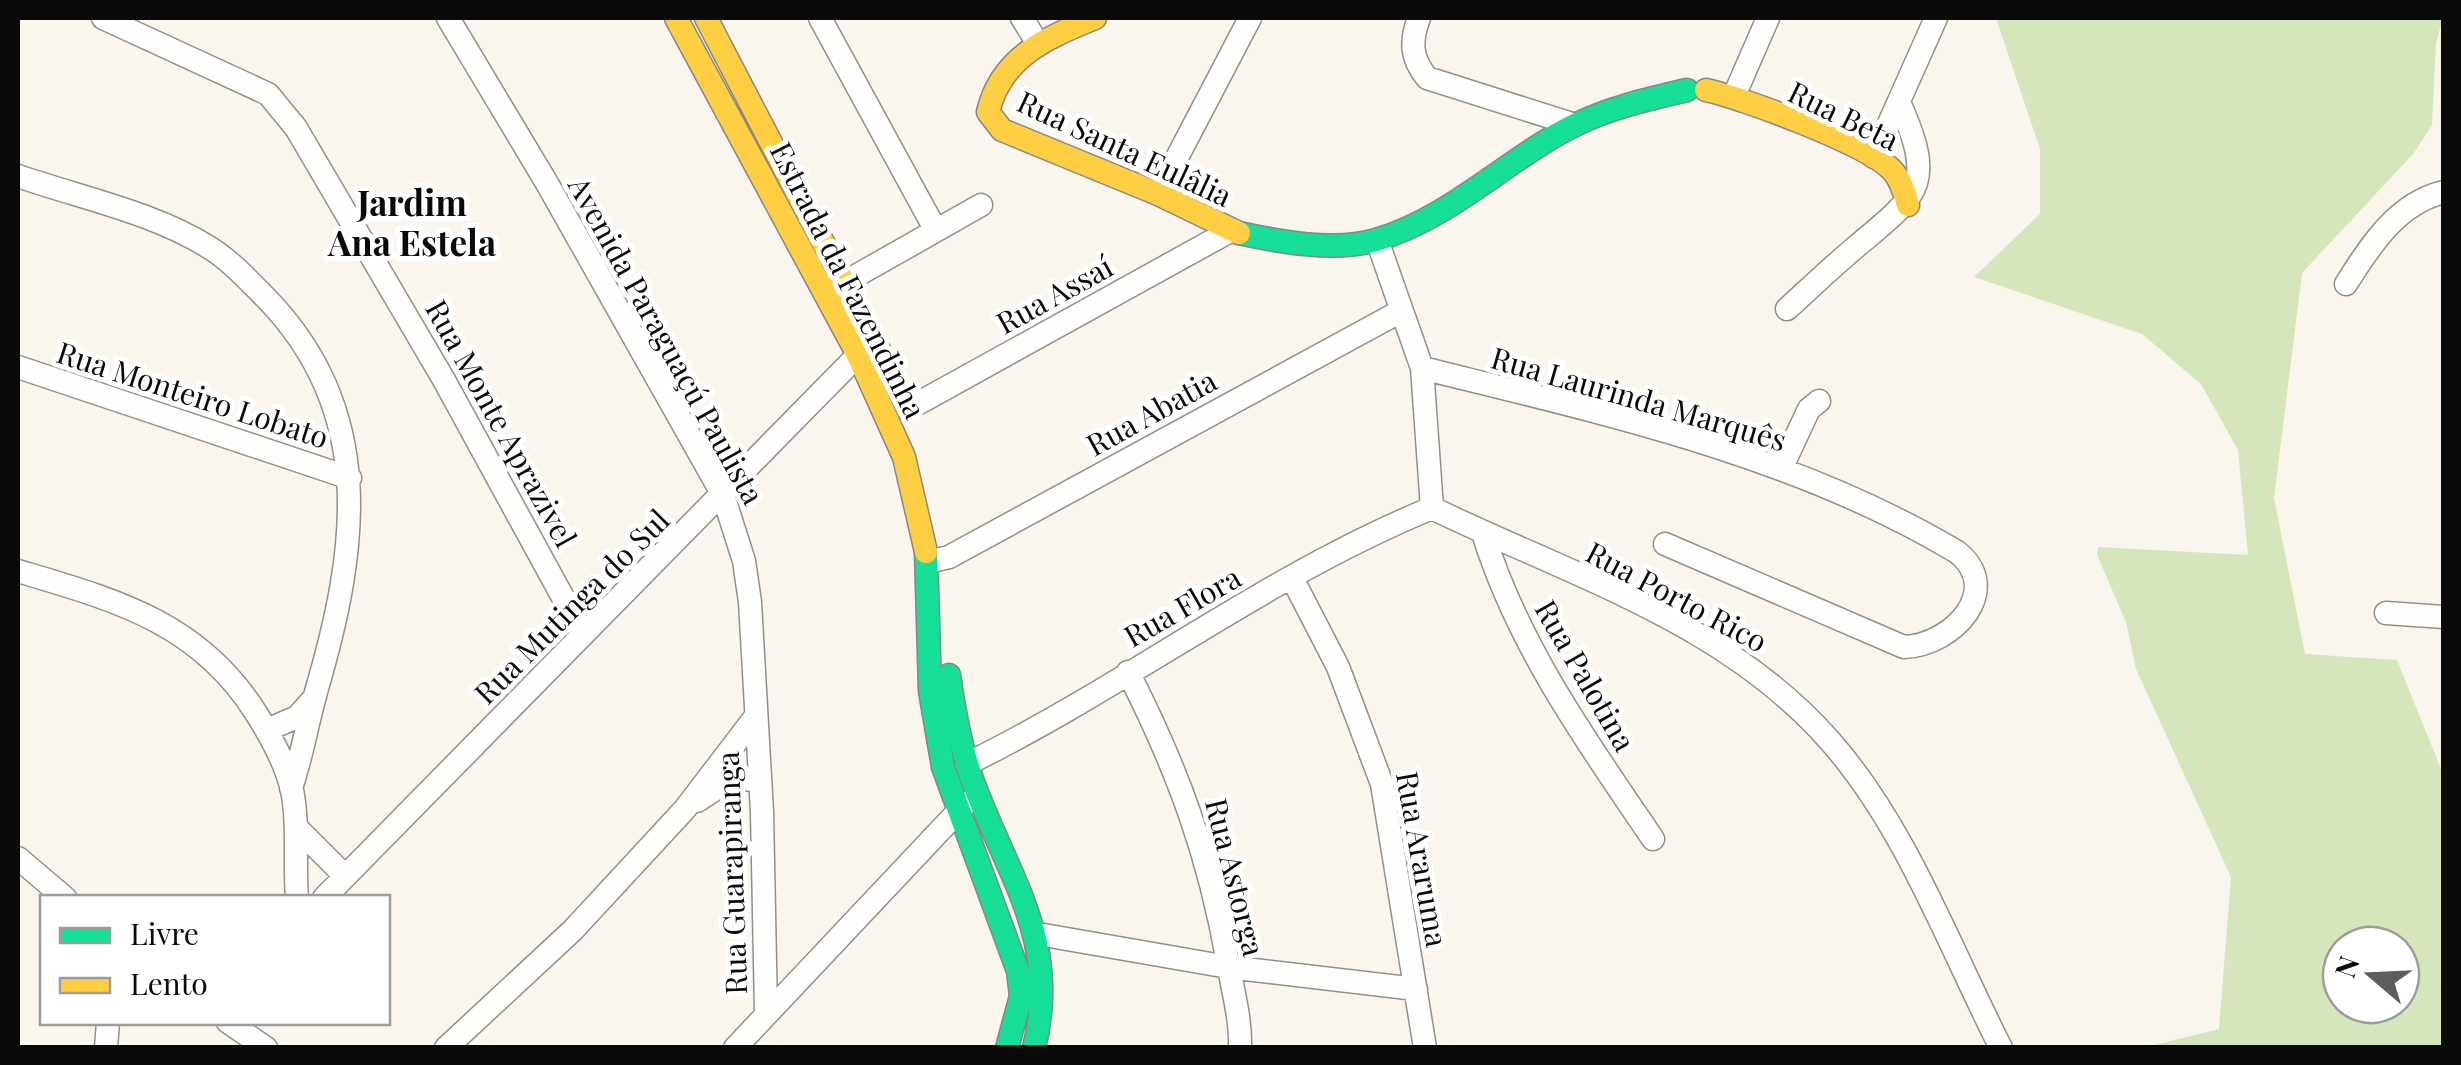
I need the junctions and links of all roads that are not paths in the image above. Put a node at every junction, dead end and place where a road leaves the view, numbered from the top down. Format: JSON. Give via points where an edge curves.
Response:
{"nodes":[{"id":1,"x":103,"y":18,"type":"edge"},
{"id":2,"x":448,"y":18,"type":"edge"},
{"id":3,"x":676,"y":18,"type":"edge"},
{"id":4,"x":706,"y":18,"type":"edge"},
{"id":5,"x":820,"y":18,"type":"edge"},
{"id":6,"x":1022,"y":18,"type":"edge"},
{"id":7,"x":1095,"y":18,"type":"edge"},
{"id":8,"x":1250,"y":18,"type":"edge"},
{"id":9,"x":1419,"y":18,"type":"edge"},
{"id":10,"x":1768,"y":18,"type":"edge"},
{"id":11,"x":1936,"y":18,"type":"edge"},
{"id":12,"x":1037,"y":42,"type":"junction"},
{"id":13,"x":1696,"y":90,"type":"joint"},
{"id":14,"x":1734,"y":96,"type":"junction"},
{"id":15,"x":1899,"y":102,"type":"junction"},
{"id":16,"x":1575,"y":125,"type":"junction"},
{"id":17,"x":1874,"y":157,"type":"junction"},
{"id":18,"x":18,"y":176,"type":"edge"},
{"id":19,"x":2444,"y":192,"type":"edge"},
{"id":20,"x":1158,"y":194,"type":"junction"},
{"id":21,"x":1908,"y":205,"type":"junction"},
{"id":22,"x":982,"y":206,"type":"dead end"},
{"id":23,"x":935,"y":229,"type":"junction"},
{"id":24,"x":1230,"y":231,"type":"junction"},
{"id":25,"x":1377,"y":240,"type":"junction"},
{"id":26,"x":846,"y":280,"type":"junction"},
{"id":27,"x":2346,"y":284,"type":"dead end"},
{"id":28,"x":1787,"y":309,"type":"dead end"},
{"id":29,"x":1401,"y":311,"type":"junction"},
{"id":30,"x":858,"y":354,"type":"junction"},
{"id":31,"x":18,"y":367,"type":"edge"},
{"id":32,"x":1422,"y":368,"type":"junction"},
{"id":33,"x":1819,"y":401,"type":"dead end"},
{"id":34,"x":908,"y":409,"type":"junction"},
{"id":35,"x":1781,"y":469,"type":"junction"},
{"id":36,"x":350,"y":478,"type":"junction"},
{"id":37,"x":723,"y":494,"type":"junction"},
{"id":38,"x":1432,"y":508,"type":"junction"},
{"id":39,"x":1483,"y":532,"type":"junction"},
{"id":40,"x":1665,"y":544,"type":"dead end"},
{"id":41,"x":938,"y":559,"type":"junction"},
{"id":42,"x":18,"y":571,"type":"edge"},
{"id":43,"x":1292,"y":578,"type":"junction"},
{"id":44,"x":2386,"y":613,"type":"dead end"},
{"id":45,"x":2444,"y":617,"type":"edge"},
{"id":46,"x":583,"y":634,"type":"junction"},
{"id":47,"x":1128,"y":672,"type":"junction"},
{"id":48,"x":315,"y":697,"type":"junction"},
{"id":49,"x":756,"y":724,"type":"junction"},
{"id":50,"x":267,"y":730,"type":"junction"},
{"id":51,"x":967,"y":764,"type":"junction"},
{"id":52,"x":760,"y":779,"type":"junction"},
{"id":53,"x":292,"y":788,"type":"junction"},
{"id":54,"x":977,"y":792,"type":"junction"},
{"id":55,"x":685,"y":809,"type":"junction"},
{"id":56,"x":958,"y":810,"type":"junction"},
{"id":57,"x":296,"y":827,"type":"junction"},
{"id":58,"x":1653,"y":839,"type":"dead end"},
{"id":59,"x":18,"y":858,"type":"edge"},
{"id":60,"x":345,"y":876,"type":"junction"},
{"id":61,"x":61,"y":895,"type":"edge"},
{"id":62,"x":297,"y":895,"type":"edge"},
{"id":63,"x":327,"y":895,"type":"edge"},
{"id":64,"x":1038,"y":934,"type":"junction"},
{"id":65,"x":765,"y":960,"type":"junction"},
{"id":66,"x":1228,"y":966,"type":"junction"},
{"id":67,"x":794,"y":983,"type":"junction"},
{"id":68,"x":1416,"y":989,"type":"junction"},
{"id":69,"x":766,"y":1012,"type":"junction"},
{"id":70,"x":232,"y":1025,"type":"edge"},
{"id":71,"x":266,"y":1048,"type":"edge"},
{"id":72,"x":446,"y":1048,"type":"edge"},
{"id":73,"x":735,"y":1048,"type":"edge"},
{"id":74,"x":1007,"y":1048,"type":"edge"},
{"id":75,"x":1034,"y":1048,"type":"edge"},
{"id":76,"x":1240,"y":1048,"type":"edge"},
{"id":77,"x":1426,"y":1048,"type":"edge"},
{"id":78,"x":2000,"y":1048,"type":"edge"}],
"edges":[{"from":1,"to":46,"type":"street","name":"Rua Monte Aprazivel","via":[[268,94],[296,128]]},
{"from":2,"to":37,"type":"street","name":"Avenida Paraguaçú Paulista"},
{"from":3,"to":30,"type":"main road","name":"Estrada da Fazendinha"},
{"from":4,"to":26,"type":"main road","name":"Estrada da Fazendinha"},
{"from":5,"to":23,"type":"street"},
{"from":6,"to":12,"type":"street"},
{"from":7,"to":12,"type":"main road","name":"Rua Santa Eulâlia"},
{"from":8,"to":20,"type":"street"},
{"from":9,"to":16,"type":"street","via":[[1414,62],[1427,78]]},
{"from":10,"to":14,"type":"street"},
{"from":11,"to":15,"type":"street"},
{"from":12,"to":20,"type":"main road","name":"Rua Santa Eulâlia","via":[[999,78],[990,96],[988,112],[1002,130]]},
{"from":13,"to":14,"type":"main road","name":"Rua Beta"},
{"from":13,"to":16,"type":"main road","name":"Rua Santa Eulâlia","via":[[1619,107]]},
{"from":14,"to":17,"type":"main road","name":"Rua Beta"},
{"from":15,"to":17,"type":"street"},
{"from":15,"to":21,"type":"street","via":[[1917,160]]},
{"from":16,"to":25,"type":"main road","name":"Rua Santa Eulâlia"},
{"from":17,"to":21,"type":"main road","name":"Rua Beta","via":[[1892,167]]},
{"from":18,"to":36,"type":"street","via":[[187,235],[246,277],[308,351],[341,423]]},
{"from":19,"to":27,"type":"street","via":[[2425,196],[2394,219]]},
{"from":20,"to":24,"type":"main road","name":"Rua Santa Eulâlia"},
{"from":21,"to":28,"type":"street"},
{"from":22,"to":23,"type":"street"},
{"from":23,"to":26,"type":"street"},
{"from":24,"to":25,"type":"main road","name":"Rua Santa Eulâlia","via":[[1328,245]]},
{"from":24,"to":34,"type":"street","name":"Rua Assaí"},
{"from":25,"to":29,"type":"street"},
{"from":26,"to":34,"type":"main road","name":"Estrada da Fazendinha"},
{"from":29,"to":32,"type":"street"},
{"from":29,"to":41,"type":"street","name":"Rua Abatia"},
{"from":30,"to":37,"type":"street","name":"Rua Mutinga do Sul"},
{"from":30,"to":41,"type":"main road","name":"Estrada da Fazendinha","via":[[904,457]]},
{"from":31,"to":36,"type":"street","name":"Rua Monteiro Lobato"},
{"from":32,"to":35,"type":"street","name":"Rua Laurinda Marquês","via":[[1713,444]]},
{"from":32,"to":38,"type":"street"},
{"from":33,"to":35,"type":"street"},
{"from":34,"to":41,"type":"main road","name":"Estrada da Fazendinha","via":[[934,484]]},
{"from":35,"to":40,"type":"street","name":"Rua Laurinda Marquês","via":[[1968,560],[1973,599],[1958,626],[1926,646],[1904,647]]},
{"from":36,"to":48,"type":"street","via":[[350,539]]},
{"from":37,"to":46,"type":"street","name":"Rua Mutinga do Sul"},
{"from":37,"to":49,"type":"street","name":"Avenida Paraguaçú Paulista","via":[[744,561]]},
{"from":38,"to":39,"type":"street","name":"Rua Porto Rico"},
{"from":38,"to":43,"type":"street","name":"Rua Flora"},
{"from":39,"to":58,"type":"street","name":"Rua Palotina","via":[[1536,656]]},
{"from":39,"to":78,"type":"street","name":"Rua Porto Rico","via":[[1676,622],[1762,675],[1801,710],[1876,807]]},
{"from":41,"to":51,"type":"main road","name":"Estrada da Fazendinha"},
{"from":41,"to":56,"type":"main road","name":"Estrada da Fazendinha","via":[[930,691]]},
{"from":42,"to":50,"type":"street","via":[[170,626],[239,686]]},
{"from":43,"to":47,"type":"street","name":"Rua Flora"},
{"from":43,"to":68,"type":"street","name":"Rua Araruma","via":[[1338,667],[1382,784]]},
{"from":44,"to":45,"type":"street"},
{"from":46,"to":60,"type":"street","name":"Rua Mutinga do Sul"},
{"from":47,"to":51,"type":"street","name":"Rua Flora"},
{"from":47,"to":66,"type":"street","name":"Rua Astorga","via":[[1191,808]]},
{"from":48,"to":50,"type":"street","via":[[297,717]]},
{"from":48,"to":53,"type":"street"},
{"from":49,"to":52,"type":"street","name":"Rua Guarapiranga"},
{"from":49,"to":55,"type":"street"},
{"from":50,"to":53,"type":"street"},
{"from":51,"to":54,"type":"main road","name":"Estrada da Fazendinha"},
{"from":52,"to":55,"type":"street","via":[[729,780]]},
{"from":52,"to":65,"type":"street","name":"Rua Guarapiranga"},
{"from":53,"to":57,"type":"street"},
{"from":54,"to":56,"type":"street"},
{"from":54,"to":64,"type":"main road","name":"Estrada da Fazendinha"},
{"from":55,"to":72,"type":"street","via":[[549,954]]},
{"from":56,"to":67,"type":"street"},
{"from":56,"to":74,"type":"main road","name":"Estrada da Fazendinha","via":[[1018,971],[1022,996]]},
{"from":57,"to":60,"type":"street"},
{"from":57,"to":62,"type":"street"},
{"from":59,"to":61,"type":"street"},
{"from":60,"to":63,"type":"street","name":"Rua Mutinga do Sul"},
{"from":64,"to":66,"type":"street"},
{"from":64,"to":75,"type":"main road","name":"Estrada da Fazendinha","via":[[1044,995]]},
{"from":65,"to":67,"type":"street"},
{"from":65,"to":69,"type":"street","name":"Rua Guarapiranga"},
{"from":66,"to":68,"type":"street"},
{"from":66,"to":76,"type":"street","name":"Rua Astorga"},
{"from":67,"to":69,"type":"street"},
{"from":68,"to":77,"type":"street","name":"Rua Araruma"},
{"from":69,"to":73,"type":"street"},
{"from":70,"to":71,"type":"street"}]}
